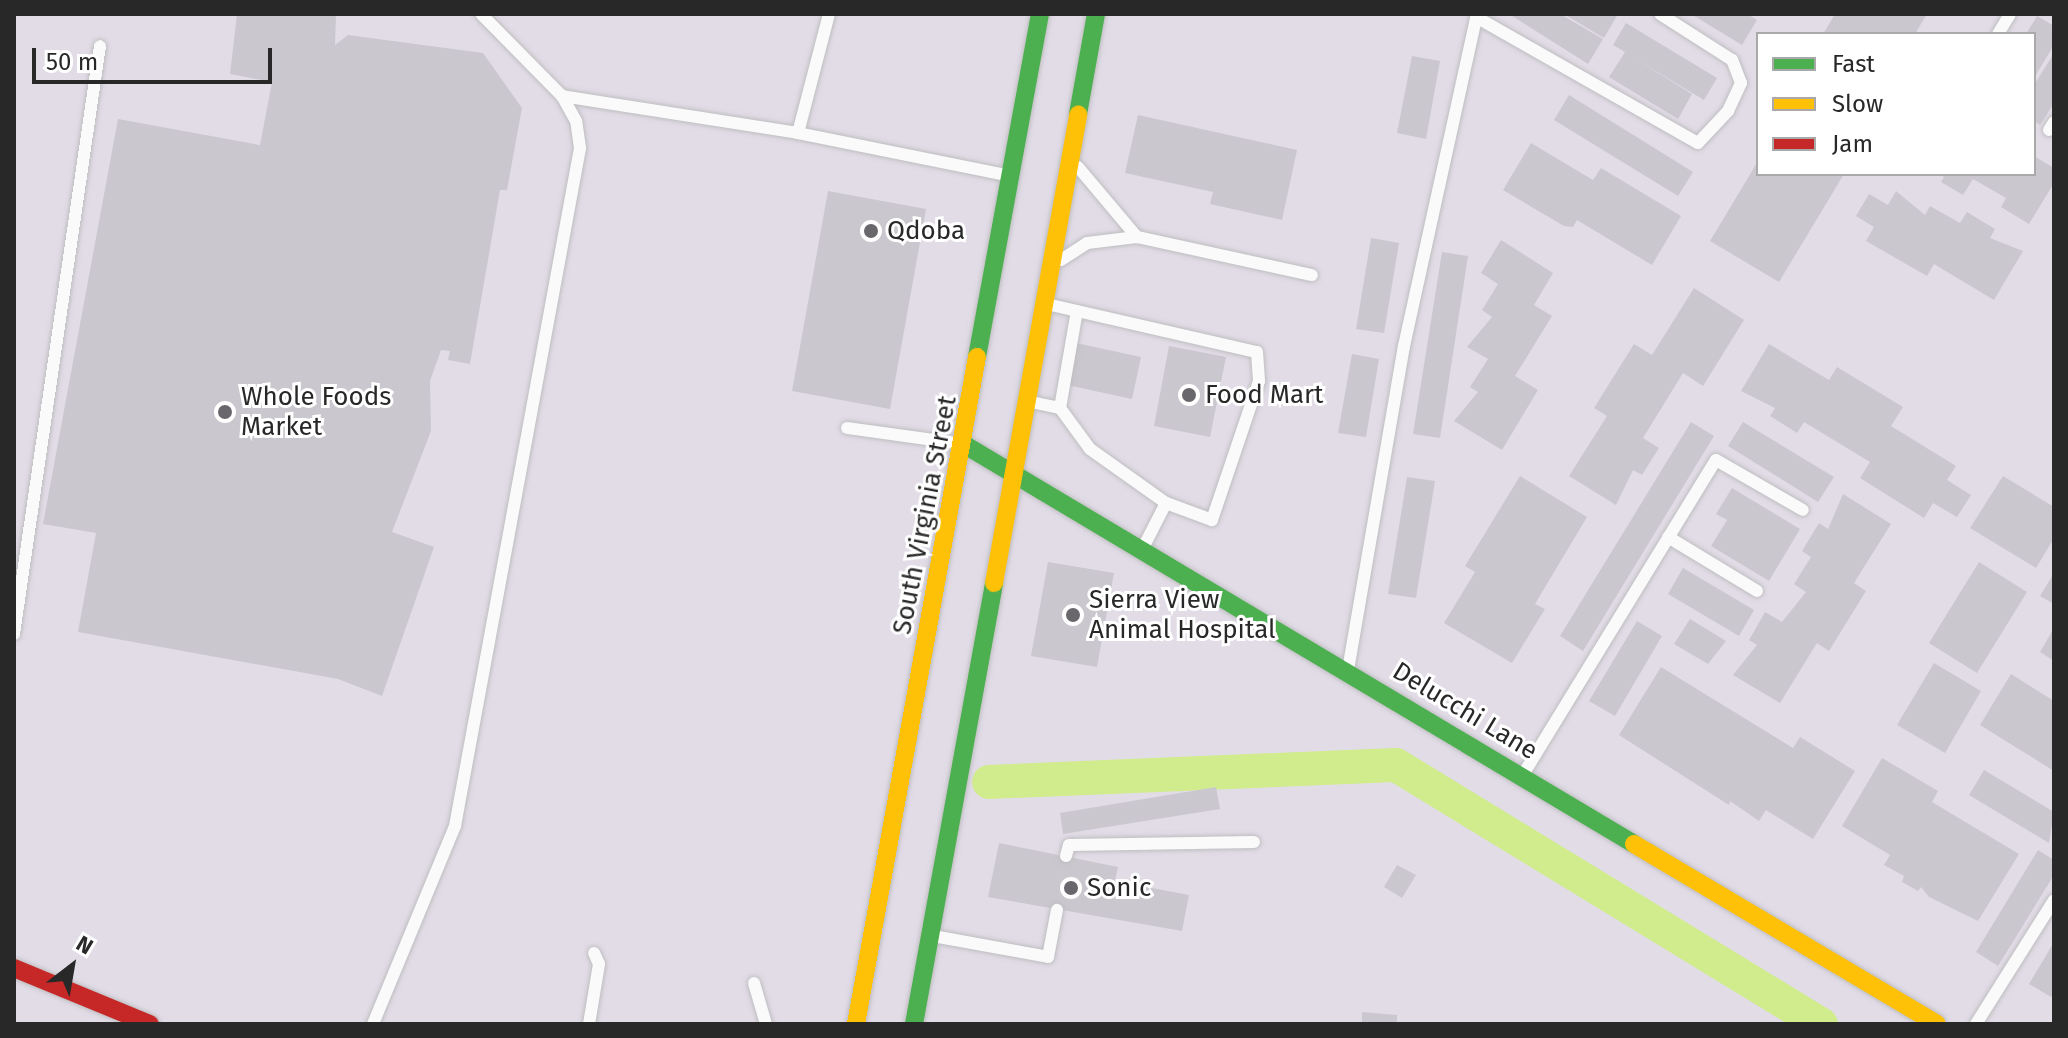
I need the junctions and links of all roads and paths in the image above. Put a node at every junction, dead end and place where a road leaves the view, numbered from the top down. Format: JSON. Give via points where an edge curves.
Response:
{"nodes":[{"id":1,"x":481,"y":14,"type":"edge"},
{"id":2,"x":829,"y":14,"type":"edge"},
{"id":3,"x":1040,"y":14,"type":"edge"},
{"id":4,"x":1096,"y":14,"type":"edge"},
{"id":5,"x":1660,"y":14,"type":"edge"},
{"id":6,"x":2010,"y":14,"type":"edge"},
{"id":7,"x":1476,"y":15,"type":"edge"},
{"id":8,"x":1999,"y":32,"type":"edge"},
{"id":9,"x":100,"y":46,"type":"dead end"},
{"id":10,"x":562,"y":96,"type":"junction"},
{"id":11,"x":798,"y":133,"type":"junction"},
{"id":12,"x":1070,"y":155,"type":"junction"},
{"id":13,"x":1013,"y":176,"type":"junction"},
{"id":14,"x":1137,"y":237,"type":"junction"},
{"id":15,"x":1051,"y":266,"type":"junction"},
{"id":16,"x":1312,"y":275,"type":"dead end"},
{"id":17,"x":1045,"y":304,"type":"junction"},
{"id":18,"x":1077,"y":311,"type":"junction"},
{"id":19,"x":1028,"y":401,"type":"junction"},
{"id":20,"x":1060,"y":408,"type":"junction"},
{"id":21,"x":847,"y":428,"type":"dead end"},
{"id":22,"x":965,"y":445,"type":"junction"},
{"id":23,"x":1015,"y":474,"type":"junction"},
{"id":24,"x":1166,"y":503,"type":"junction"},
{"id":25,"x":1803,"y":510,"type":"dead end"},
{"id":26,"x":1668,"y":537,"type":"junction"},
{"id":27,"x":1142,"y":549,"type":"junction"},
{"id":28,"x":1757,"y":591,"type":"dead end"},
{"id":29,"x":14,"y":634,"type":"edge"},
{"id":30,"x":1348,"y":672,"type":"junction"},
{"id":31,"x":1522,"y":776,"type":"junction"},
{"id":32,"x":1254,"y":842,"type":"dead end"},
{"id":33,"x":1066,"y":856,"type":"dead end"},
{"id":34,"x":2054,"y":900,"type":"edge"},
{"id":35,"x":1057,"y":910,"type":"dead end"},
{"id":36,"x":930,"y":935,"type":"junction"},
{"id":37,"x":594,"y":953,"type":"dead end"},
{"id":38,"x":14,"y":968,"type":"edge"},
{"id":39,"x":754,"y":983,"type":"dead end"},
{"id":40,"x":150,"y":1024,"type":"edge"},
{"id":41,"x":373,"y":1024,"type":"edge"},
{"id":42,"x":589,"y":1024,"type":"edge"},
{"id":43,"x":766,"y":1024,"type":"edge"},
{"id":44,"x":856,"y":1024,"type":"edge"},
{"id":45,"x":914,"y":1024,"type":"edge"},
{"id":46,"x":1937,"y":1024,"type":"edge"},
{"id":47,"x":1976,"y":1024,"type":"edge"}],
"edges":[{"from":1,"to":10,"type":"lane"},
{"from":2,"to":11,"type":"lane"},
{"from":3,"to":13,"type":"main road","name":"South Virginia Street"},
{"from":4,"to":12,"type":"main road"},
{"from":5,"to":7,"type":"lane","via":[[1732,60],[1741,83],[1728,111],[1698,143]]},
{"from":6,"to":8,"type":"lane"},
{"from":7,"to":30,"type":"lane","via":[[1404,346]]},
{"from":9,"to":29,"type":"lane"},
{"from":10,"to":11,"type":"lane"},
{"from":10,"to":41,"type":"lane","via":[[578,134],[575,182],[455,826]]},
{"from":11,"to":13,"type":"lane"},
{"from":12,"to":14,"type":"lane","via":[[1093,191]]},
{"from":12,"to":15,"type":"main road"},
{"from":13,"to":22,"type":"main road","name":"South Virginia Street"},
{"from":14,"to":15,"type":"lane","via":[[1087,243]]},
{"from":14,"to":16,"type":"lane"},
{"from":15,"to":17,"type":"main road"},
{"from":17,"to":18,"type":"lane"},
{"from":17,"to":19,"type":"main road"},
{"from":18,"to":20,"type":"lane"},
{"from":18,"to":24,"type":"lane","via":[[1257,352],[1259,381],[1212,520]]},
{"from":19,"to":20,"type":"lane"},
{"from":19,"to":23,"type":"main road"},
{"from":20,"to":24,"type":"lane","via":[[1090,449]]},
{"from":21,"to":22,"type":"lane"},
{"from":22,"to":23,"type":"main road","name":"Delucchi Lane"},
{"from":22,"to":44,"type":"main road","name":"South Virginia Street"},
{"from":23,"to":27,"type":"main road","name":"Delucchi Lane"},
{"from":23,"to":36,"type":"main road"},
{"from":24,"to":27,"type":"lane"},
{"from":25,"to":26,"type":"lane","via":[[1716,460]]},
{"from":26,"to":28,"type":"lane"},
{"from":26,"to":31,"type":"lane"},
{"from":27,"to":30,"type":"main road","name":"Delucchi Lane"},
{"from":30,"to":31,"type":"main road","name":"Delucchi Lane"},
{"from":31,"to":46,"type":"main road","name":"Delucchi Lane"},
{"from":32,"to":33,"type":"lane","via":[[1069,845]]},
{"from":34,"to":47,"type":"lane"},
{"from":35,"to":36,"type":"lane","via":[[1048,957]]},
{"from":36,"to":45,"type":"main road"},
{"from":37,"to":42,"type":"lane","via":[[599,964]]},
{"from":38,"to":40,"type":"main road"},
{"from":39,"to":43,"type":"lane"}]}
